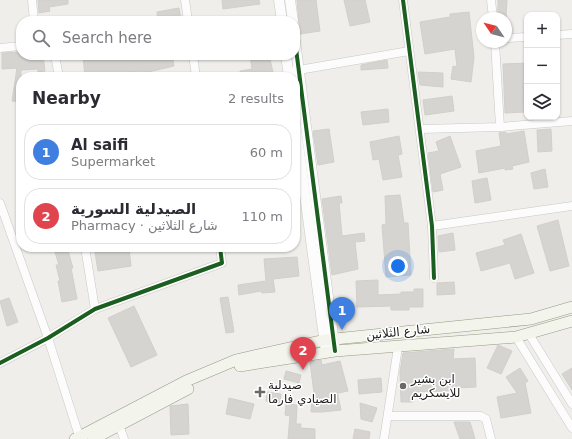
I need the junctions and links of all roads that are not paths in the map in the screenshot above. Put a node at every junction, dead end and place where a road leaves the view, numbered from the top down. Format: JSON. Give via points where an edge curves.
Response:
{"nodes":[{"id":1,"x":32,"y":0,"type":"edge"},
{"id":2,"x":185,"y":0,"type":"edge"},
{"id":3,"x":279,"y":0,"type":"edge"},
{"id":4,"x":290,"y":0,"type":"edge"},
{"id":5,"x":402,"y":0,"type":"edge"},
{"id":6,"x":491,"y":0,"type":"edge"},
{"id":7,"x":492,"y":12,"type":"edge"},
{"id":8,"x":34,"y":16,"type":"edge"},
{"id":9,"x":187,"y":16,"type":"edge"},
{"id":10,"x":281,"y":16,"type":"edge"},
{"id":11,"x":292,"y":16,"type":"edge"},
{"id":12,"x":572,"y":34,"type":"edge"},
{"id":13,"x":560,"y":35,"type":"edge"},
{"id":14,"x":524,"y":37,"type":"edge"},
{"id":15,"x":512,"y":38,"type":"edge"},
{"id":16,"x":16,"y":46,"type":"edge"},
{"id":17,"x":0,"y":48,"type":"edge"},
{"id":18,"x":495,"y":48,"type":"edge"},
{"id":19,"x":409,"y":50,"type":"junction"},
{"id":20,"x":56,"y":60,"type":"edge"},
{"id":21,"x":194,"y":60,"type":"edge"},
{"id":22,"x":288,"y":60,"type":"edge"},
{"id":23,"x":293,"y":60,"type":"edge"},
{"id":24,"x":58,"y":72,"type":"edge"},
{"id":25,"x":195,"y":72,"type":"edge"},
{"id":26,"x":292,"y":72,"type":"edge"},
{"id":27,"x":292,"y":72,"type":"edge"},
{"id":28,"x":297,"y":72,"type":"edge"},
{"id":29,"x":572,"y":121,"type":"edge"},
{"id":30,"x":500,"y":127,"type":"junction"},
{"id":31,"x":300,"y":129,"type":"edge"},
{"id":32,"x":421,"y":129,"type":"junction"},
{"id":33,"x":300,"y":152,"type":"edge"},
{"id":34,"x":0,"y":203,"type":"edge"},
{"id":35,"x":572,"y":206,"type":"edge"},
{"id":36,"x":432,"y":226,"type":"junction"},
{"id":37,"x":16,"y":248,"type":"edge"},
{"id":38,"x":17,"y":252,"type":"edge"},
{"id":39,"x":86,"y":252,"type":"edge"},
{"id":40,"x":221,"y":252,"type":"edge"},
{"id":41,"x":434,"y":278,"type":"dead end"},
{"id":42,"x":572,"y":307,"type":"edge"},
{"id":43,"x":95,"y":309,"type":"junction"},
{"id":44,"x":572,"y":321,"type":"edge"},
{"id":45,"x":528,"y":334,"type":"junction"},
{"id":46,"x":516,"y":337,"type":"junction"},
{"id":47,"x":48,"y":338,"type":"junction"},
{"id":48,"x":330,"y":339,"type":"junction"},
{"id":49,"x":398,"y":347,"type":"junction"},
{"id":50,"x":331,"y":351,"type":"junction"},
{"id":51,"x":0,"y":363,"type":"edge"},
{"id":52,"x":572,"y":404,"type":"edge"},
{"id":53,"x":388,"y":416,"type":"junction"},
{"id":54,"x":119,"y":425,"type":"junction"},
{"id":55,"x":572,"y":428,"type":"edge"},
{"id":56,"x":78,"y":438,"type":"edge"},
{"id":57,"x":93,"y":439,"type":"edge"},
{"id":58,"x":124,"y":439,"type":"edge"},
{"id":59,"x":384,"y":439,"type":"edge"},
{"id":60,"x":491,"y":439,"type":"edge"}],
"edges":[{"from":1,"to":8,"type":"street"},
{"from":2,"to":9,"type":"street"},
{"from":3,"to":10,"type":"street"},
{"from":4,"to":11,"type":"street"},
{"from":5,"to":19,"type":"street"},
{"from":6,"to":7,"type":"street"},
{"from":12,"to":13,"type":"street"},
{"from":14,"to":15,"type":"street"},
{"from":16,"to":17,"type":"street"},
{"from":18,"to":30,"type":"street"},
{"from":19,"to":28,"type":"street"},
{"from":19,"to":32,"type":"street"},
{"from":20,"to":24,"type":"street"},
{"from":21,"to":25,"type":"street"},
{"from":22,"to":27,"type":"street"},
{"from":23,"to":26,"type":"street"},
{"from":29,"to":30,"type":"street"},
{"from":30,"to":32,"type":"street"},
{"from":31,"to":48,"type":"street"},
{"from":32,"to":36,"type":"street"},
{"from":33,"to":48,"type":"street"},
{"from":34,"to":37,"type":"street"},
{"from":35,"to":36,"type":"street"},
{"from":36,"to":41,"type":"street"},
{"from":38,"to":47,"type":"street"},
{"from":39,"to":43,"type":"street"},
{"from":40,"to":43,"type":"street","via":[[222,263]]},
{"from":42,"to":48,"type":"main road","name":"شارع الثلاثين","via":[[531,320]]},
{"from":43,"to":47,"type":"street"},
{"from":44,"to":45,"type":"main road","name":"شارع الثلاثين"},
{"from":45,"to":46,"type":"main road","name":"شارع الثلاثين"},
{"from":45,"to":52,"type":"street"},
{"from":46,"to":49,"type":"main road","name":"شارع الثلاثين"},
{"from":46,"to":55,"type":"street"},
{"from":47,"to":51,"type":"street"},
{"from":47,"to":56,"type":"street"},
{"from":48,"to":50,"type":"street"},
{"from":48,"to":56,"type":"main road","name":"شارع الثلاثين","via":[[236,360],[186,381]]},
{"from":49,"to":50,"type":"main road","name":"شارع الثلاثين"},
{"from":49,"to":53,"type":"street"},
{"from":50,"to":54,"type":"main road","name":"شارع الثلاثين","via":[[240,366],[192,387]]},
{"from":53,"to":59,"type":"street"},
{"from":53,"to":60,"type":"street","via":[[481,416],[486,419]]},
{"from":54,"to":57,"type":"main road","name":"شارع الثلاثين"},
{"from":54,"to":58,"type":"street"}]}
